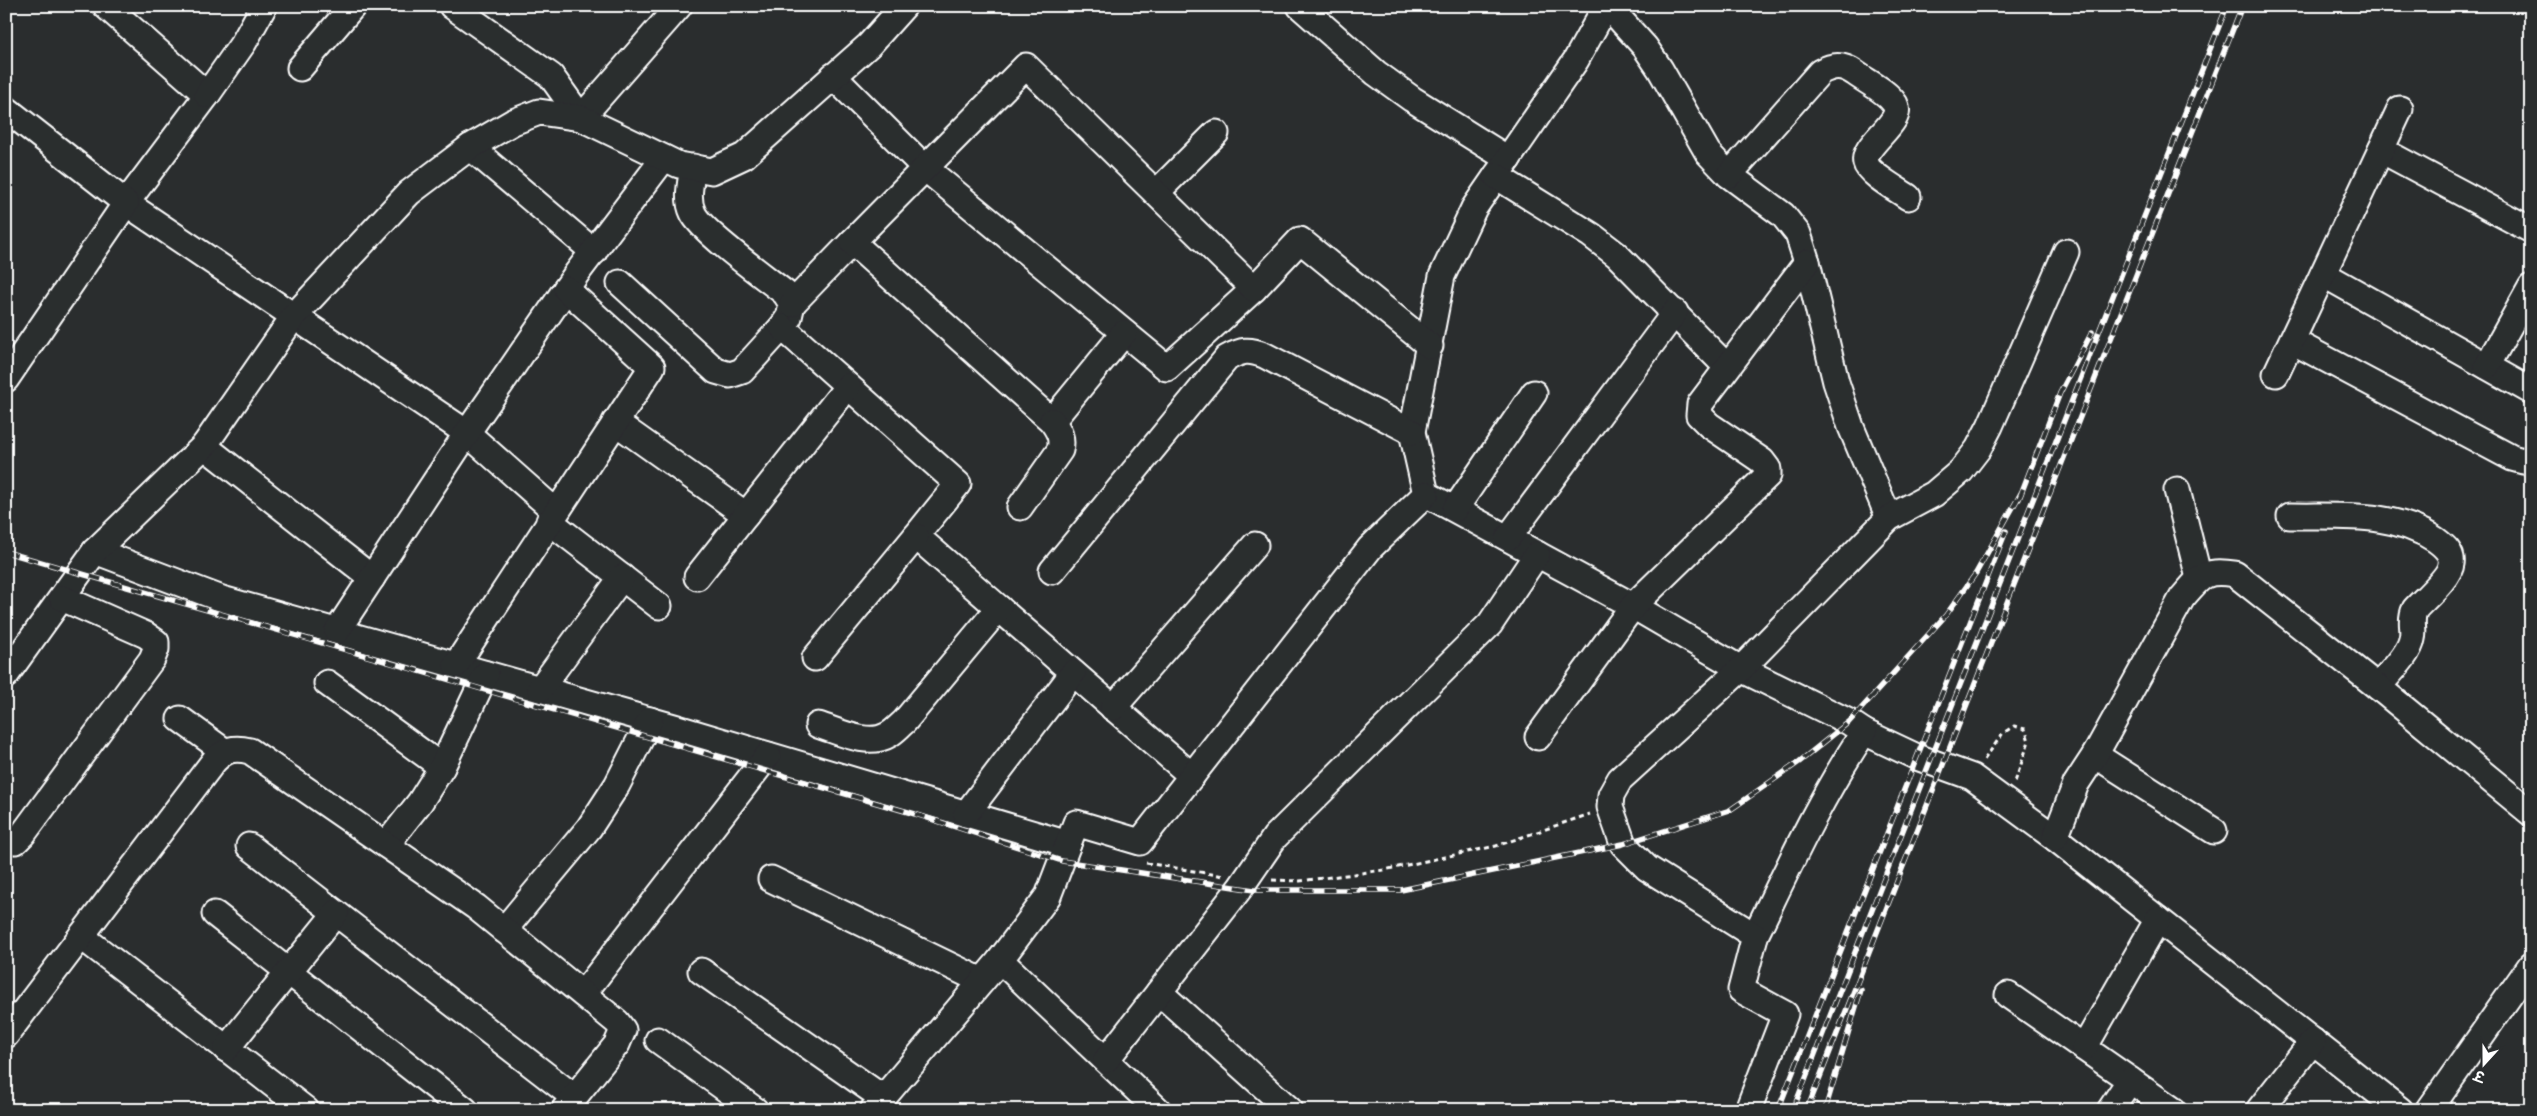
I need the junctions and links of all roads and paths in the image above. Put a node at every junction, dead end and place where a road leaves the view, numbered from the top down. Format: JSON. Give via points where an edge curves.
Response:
{"nodes":[{"id":1,"x":106,"y":6,"type":"edge"},
{"id":2,"x":264,"y":6,"type":"edge"},
{"id":3,"x":353,"y":6,"type":"edge"},
{"id":4,"x":452,"y":6,"type":"edge"},
{"id":5,"x":680,"y":6,"type":"edge"},
{"id":6,"x":904,"y":6,"type":"edge"},
{"id":7,"x":1300,"y":6,"type":"edge"},
{"id":8,"x":1607,"y":6,"type":"edge"},
{"id":9,"x":300,"y":68,"type":"dead end"},
{"id":10,"x":833,"y":76,"type":"junction"},
{"id":11,"x":208,"y":95,"type":"junction"},
{"id":12,"x":2400,"y":109,"type":"dead end"},
{"id":13,"x":6,"y":110,"type":"edge"},
{"id":14,"x":581,"y":118,"type":"junction"},
{"id":15,"x":1216,"y":133,"type":"dead end"},
{"id":16,"x":470,"y":147,"type":"junction"},
{"id":17,"x":2381,"y":150,"type":"junction"},
{"id":18,"x":664,"y":158,"type":"junction"},
{"id":19,"x":693,"y":168,"type":"junction"},
{"id":20,"x":925,"y":168,"type":"junction"},
{"id":21,"x":1502,"y":168,"type":"junction"},
{"id":22,"x":1729,"y":175,"type":"junction"},
{"id":23,"x":1156,"y":194,"type":"junction"},
{"id":24,"x":1908,"y":197,"type":"dead end"},
{"id":25,"x":126,"y":203,"type":"junction"},
{"id":26,"x":2531,"y":230,"type":"edge"},
{"id":27,"x":852,"y":242,"type":"junction"},
{"id":28,"x":594,"y":252,"type":"junction"},
{"id":29,"x":2066,"y":252,"type":"dead end"},
{"id":30,"x":1807,"y":262,"type":"junction"},
{"id":31,"x":2323,"y":274,"type":"junction"},
{"id":32,"x":620,"y":283,"type":"dead end"},
{"id":33,"x":2531,"y":288,"type":"edge"},
{"id":34,"x":566,"y":289,"type":"junction"},
{"id":35,"x":1254,"y":289,"type":"junction"},
{"id":36,"x":1675,"y":312,"type":"junction"},
{"id":37,"x":787,"y":315,"type":"junction"},
{"id":38,"x":294,"y":316,"type":"junction"},
{"id":39,"x":1124,"y":333,"type":"junction"},
{"id":40,"x":2292,"y":340,"type":"junction"},
{"id":41,"x":1430,"y":346,"type":"junction"},
{"id":42,"x":2487,"y":366,"type":"junction"},
{"id":43,"x":1727,"y":367,"type":"junction"},
{"id":44,"x":2276,"y":374,"type":"dead end"},
{"id":45,"x":6,"y":379,"type":"edge"},
{"id":46,"x":848,"y":386,"type":"junction"},
{"id":47,"x":2531,"y":391,"type":"edge"},
{"id":48,"x":1534,"y":393,"type":"dead end"},
{"id":49,"x":1052,"y":421,"type":"junction"},
{"id":50,"x":615,"y":422,"type":"junction"},
{"id":51,"x":1412,"y":432,"type":"junction"},
{"id":52,"x":467,"y":433,"type":"junction"},
{"id":53,"x":204,"y":446,"type":"junction"},
{"id":54,"x":2531,"y":458,"type":"edge"},
{"id":55,"x":2177,"y":490,"type":"dead end"},
{"id":56,"x":1426,"y":494,"type":"junction"},
{"id":57,"x":1020,"y":507,"type":"dead end"},
{"id":58,"x":1455,"y":509,"type":"junction"},
{"id":59,"x":746,"y":515,"type":"junction"},
{"id":60,"x":552,"y":516,"type":"junction"},
{"id":61,"x":2290,"y":516,"type":"dead end"},
{"id":62,"x":1888,"y":518,"type":"junction"},
{"id":63,"x":916,"y":536,"type":"junction"},
{"id":64,"x":1508,"y":538,"type":"junction"},
{"id":65,"x":1255,"y":545,"type":"dead end"},
{"id":66,"x":95,"y":551,"type":"junction"},
{"id":67,"x":1537,"y":554,"type":"junction"},
{"id":68,"x":1052,"y":571,"type":"dead end"},
{"id":69,"x":622,"y":577,"type":"junction"},
{"id":70,"x":696,"y":577,"type":"dead end"},
{"id":71,"x":372,"y":578,"type":"junction"},
{"id":72,"x":2199,"y":578,"type":"junction"},
{"id":73,"x":62,"y":598,"type":"junction"},
{"id":74,"x":659,"y":606,"type":"dead end"},
{"id":75,"x":1633,"y":606,"type":"junction"},
{"id":76,"x":999,"y":608,"type":"junction"},
{"id":77,"x":337,"y":631,"type":"junction"},
{"id":78,"x":815,"y":658,"type":"dead end"},
{"id":79,"x":456,"y":665,"type":"junction"},
{"id":80,"x":1742,"y":668,"type":"junction"},
{"id":81,"x":1073,"y":673,"type":"junction"},
{"id":82,"x":486,"y":674,"type":"junction"},
{"id":83,"x":6,"y":675,"type":"edge"},
{"id":84,"x":328,"y":683,"type":"dead end"},
{"id":85,"x":2378,"y":687,"type":"junction"},
{"id":86,"x":540,"y":689,"type":"junction"},
{"id":87,"x":1113,"y":708,"type":"junction"},
{"id":88,"x":180,"y":719,"type":"dead end"},
{"id":89,"x":650,"y":720,"type":"junction"},
{"id":90,"x":818,"y":725,"type":"dead end"},
{"id":91,"x":1864,"y":732,"type":"junction"},
{"id":92,"x":1538,"y":737,"type":"dead end"},
{"id":93,"x":224,"y":751,"type":"junction"},
{"id":94,"x":768,"y":755,"type":"junction"},
{"id":95,"x":2095,"y":755,"type":"junction"},
{"id":96,"x":442,"y":766,"type":"junction"},
{"id":97,"x":1192,"y":776,"type":"junction"},
{"id":98,"x":1972,"y":777,"type":"junction"},
{"id":99,"x":2008,"y":803,"type":"junction"},
{"id":100,"x":1610,"y":807,"type":"junction"},
{"id":101,"x":2531,"y":813,"type":"edge"},
{"id":102,"x":966,"y":814,"type":"junction"},
{"id":103,"x":2214,"y":831,"type":"dead end"},
{"id":104,"x":2055,"y":838,"type":"junction"},
{"id":105,"x":6,"y":841,"type":"edge"},
{"id":106,"x":1140,"y":842,"type":"junction"},
{"id":107,"x":1068,"y":844,"type":"junction"},
{"id":108,"x":386,"y":845,"type":"junction"},
{"id":109,"x":249,"y":846,"type":"dead end"},
{"id":110,"x":771,"y":878,"type":"dead end"},
{"id":111,"x":1246,"y":879,"type":"junction"},
{"id":112,"x":336,"y":913,"type":"junction"},
{"id":113,"x":215,"y":914,"type":"dead end"},
{"id":114,"x":2158,"y":919,"type":"junction"},
{"id":115,"x":504,"y":930,"type":"junction"},
{"id":116,"x":81,"y":936,"type":"junction"},
{"id":117,"x":1756,"y":936,"type":"junction"},
{"id":118,"x":1000,"y":960,"type":"junction"},
{"id":119,"x":701,"y":971,"type":"dead end"},
{"id":120,"x":288,"y":972,"type":"junction"},
{"id":121,"x":982,"y":980,"type":"junction"},
{"id":122,"x":2526,"y":981,"type":"edge"},
{"id":123,"x":1159,"y":992,"type":"junction"},
{"id":124,"x":583,"y":994,"type":"junction"},
{"id":125,"x":2008,"y":995,"type":"dead end"},
{"id":126,"x":6,"y":1035,"type":"edge"},
{"id":127,"x":658,"y":1040,"type":"dead end"},
{"id":128,"x":2313,"y":1041,"type":"junction"},
{"id":129,"x":2084,"y":1048,"type":"junction"},
{"id":130,"x":226,"y":1049,"type":"junction"},
{"id":131,"x":1106,"y":1060,"type":"junction"},
{"id":132,"x":2130,"y":1080,"type":"junction"},
{"id":133,"x":569,"y":1103,"type":"edge"},
{"id":134,"x":878,"y":1104,"type":"edge"},
{"id":135,"x":306,"y":1110,"type":"edge"},
{"id":136,"x":464,"y":1110,"type":"edge"},
{"id":137,"x":755,"y":1110,"type":"edge"},
{"id":138,"x":1158,"y":1110,"type":"edge"},
{"id":139,"x":1290,"y":1110,"type":"edge"},
{"id":140,"x":1748,"y":1110,"type":"edge"},
{"id":141,"x":2110,"y":1110,"type":"edge"},
{"id":142,"x":2173,"y":1110,"type":"edge"},
{"id":143,"x":2260,"y":1110,"type":"edge"},
{"id":144,"x":2400,"y":1110,"type":"edge"},
{"id":145,"x":2429,"y":1110,"type":"edge"}],
"edges":[{"from":1,"to":11,"type":"street"},
{"from":2,"to":11,"type":"street"},
{"from":3,"to":9,"type":"street"},
{"from":4,"to":14,"type":"street","via":[[551,76]]},
{"from":5,"to":14,"type":"street"},
{"from":6,"to":10,"type":"street","via":[[869,45]]},
{"from":7,"to":21,"type":"street","via":[[1376,74]]},
{"from":8,"to":21,"type":"street","via":[[1576,60]]},
{"from":8,"to":22,"type":"street","via":[[1645,47],[1708,153]]},
{"from":10,"to":19,"type":"street","via":[[744,156],[712,171]]},
{"from":10,"to":20,"type":"street"},
{"from":11,"to":25,"type":"street"},
{"from":12,"to":17,"type":"street"},
{"from":13,"to":25,"type":"street"},
{"from":14,"to":16,"type":"street","via":[[539,112],[513,122]]},
{"from":14,"to":18,"type":"street"},
{"from":15,"to":23,"type":"street"},
{"from":16,"to":28,"type":"street"},
{"from":16,"to":38,"type":"street","via":[[409,194]]},
{"from":17,"to":26,"type":"street"},
{"from":17,"to":31,"type":"street"},
{"from":18,"to":19,"type":"street"},
{"from":18,"to":28,"type":"street"},
{"from":19,"to":37,"type":"street","via":[[689,196],[692,213],[704,227],[785,294]]},
{"from":20,"to":23,"type":"street","via":[[1026,66]]},
{"from":20,"to":27,"type":"street"},
{"from":20,"to":39,"type":"street"},
{"from":21,"to":36,"type":"street","via":[[1591,235],[1640,276]]},
{"from":21,"to":41,"type":"street","via":[[1474,208],[1442,276]]},
{"from":22,"to":24,"type":"street","via":[[1820,72],[1839,65],[1889,97],[1896,105],[1896,114],[1865,160],[1872,172]]},
{"from":22,"to":30,"type":"street","via":[[1783,215],[1798,234]]},
{"from":23,"to":35,"type":"street"},
{"from":25,"to":38,"type":"street"},
{"from":25,"to":45,"type":"street"},
{"from":27,"to":37,"type":"street"},
{"from":27,"to":49,"type":"street"},
{"from":28,"to":34,"type":"street"},
{"from":29,"to":62,"type":"street","via":[[1978,449],[1961,471],[1934,494]]},
{"from":30,"to":43,"type":"street"},
{"from":30,"to":62,"type":"street","via":[[1836,382]]},
{"from":31,"to":40,"type":"street"},
{"from":31,"to":42,"type":"street"},
{"from":32,"to":37,"type":"street","via":[[716,371],[730,375],[742,371]]},
{"from":33,"to":42,"type":"street"},
{"from":34,"to":50,"type":"street","via":[[652,367]]},
{"from":34,"to":52,"type":"street"},
{"from":35,"to":39,"type":"street","via":[[1167,368]]},
{"from":35,"to":41,"type":"street","via":[[1300,240]]},
{"from":36,"to":43,"type":"street"},
{"from":36,"to":64,"type":"street"},
{"from":37,"to":46,"type":"street"},
{"from":38,"to":52,"type":"street"},
{"from":38,"to":53,"type":"street"},
{"from":39,"to":49,"type":"street"},
{"from":40,"to":44,"type":"street"},
{"from":40,"to":54,"type":"street","via":[[2512,458],[2523,461]]},
{"from":41,"to":51,"type":"street"},
{"from":42,"to":47,"type":"street"},
{"from":43,"to":75,"type":"street","via":[[1700,404],[1700,415],[1709,425],[1762,461],[1768,475]]},
{"from":46,"to":59,"type":"street"},
{"from":46,"to":63,"type":"street","via":[[958,484]]},
{"from":48,"to":58,"type":"street"},
{"from":49,"to":57,"type":"street","via":[[1059,431],[1060,450]]},
{"from":50,"to":59,"type":"street"},
{"from":50,"to":60,"type":"street"},
{"from":51,"to":56,"type":"street"},
{"from":51,"to":68,"type":"street","via":[[1264,355],[1249,349],[1239,351],[1227,358]]},
{"from":52,"to":60,"type":"street"},
{"from":52,"to":71,"type":"street"},
{"from":53,"to":66,"type":"street"},
{"from":53,"to":71,"type":"street"},
{"from":55,"to":72,"type":"street"},
{"from":56,"to":58,"type":"street"},
{"from":56,"to":97,"type":"street","via":[[1370,548]]},
{"from":58,"to":64,"type":"street"},
{"from":59,"to":70,"type":"street"},
{"from":60,"to":69,"type":"street"},
{"from":60,"to":79,"type":"street"},
{"from":61,"to":85,"type":"street","via":[[2390,519],[2419,529],[2443,545],[2451,555],[2448,573],[2415,609],[2409,648]]},
{"from":62,"to":80,"type":"street"},
{"from":63,"to":76,"type":"street"},
{"from":63,"to":78,"type":"street"},
{"from":64,"to":67,"type":"street"},
{"from":65,"to":87,"type":"street"},
{"from":66,"to":73,"type":"street"},
{"from":66,"to":77,"type":"street","via":[[222,599]]},
{"from":67,"to":75,"type":"street"},
{"from":67,"to":111,"type":"street","via":[[1490,624],[1275,837]]},
{"from":69,"to":74,"type":"street"},
{"from":69,"to":86,"type":"street"},
{"from":71,"to":77,"type":"street"},
{"from":72,"to":85,"type":"street","via":[[2214,571],[2234,574]]},
{"from":72,"to":95,"type":"street","via":[[2182,598]]},
{"from":73,"to":83,"type":"street"},
{"from":73,"to":105,"type":"street","via":[[146,635],[156,642],[156,649],[152,659],[23,834],[16,841]]},
{"from":75,"to":80,"type":"street"},
{"from":75,"to":92,"type":"street"},
{"from":76,"to":81,"type":"street"},
{"from":76,"to":90,"type":"street","via":[[904,722],[888,736],[860,738]]},
{"from":77,"to":79,"type":"street"},
{"from":79,"to":82,"type":"street"},
{"from":80,"to":91,"type":"street"},
{"from":80,"to":100,"type":"street","via":[[1620,779],[1611,795]]},
{"from":81,"to":87,"type":"street"},
{"from":81,"to":102,"type":"street"},
{"from":82,"to":86,"type":"street"},
{"from":82,"to":96,"type":"street"},
{"from":84,"to":96,"type":"street"},
{"from":85,"to":101,"type":"street"},
{"from":86,"to":89,"type":"street"},
{"from":87,"to":97,"type":"street"},
{"from":88,"to":93,"type":"street"},
{"from":89,"to":94,"type":"street"},
{"from":89,"to":115,"type":"street","via":[[617,786],[589,828]]},
{"from":91,"to":98,"type":"street","via":[[1917,757]]},
{"from":91,"to":117,"type":"street","via":[[1806,832]]},
{"from":93,"to":108,"type":"street","via":[[237,748],[250,751]]},
{"from":93,"to":116,"type":"street"},
{"from":94,"to":102,"type":"street"},
{"from":94,"to":124,"type":"street"},
{"from":95,"to":103,"type":"street"},
{"from":95,"to":104,"type":"street","via":[[2076,784]]},
{"from":96,"to":108,"type":"street","via":[[420,802]]},
{"from":97,"to":106,"type":"street"},
{"from":98,"to":99,"type":"street"},
{"from":98,"to":99,"type":"path","via":[[2003,733],[2014,726],[2025,729],[2029,741]]},
{"from":99,"to":104,"type":"street"},
{"from":100,"to":111,"type":"path","via":[[1496,846],[1384,870],[1300,881]]},
{"from":100,"to":117,"type":"street","via":[[1623,844],[1647,868]]},
{"from":102,"to":107,"type":"street"},
{"from":104,"to":114,"type":"street"},
{"from":106,"to":107,"type":"street","via":[[1076,823]]},
{"from":106,"to":111,"type":"path","via":[[1134,861]]},
{"from":107,"to":118,"type":"street","via":[[1048,896]]},
{"from":108,"to":115,"type":"street"},
{"from":109,"to":112,"type":"street"},
{"from":110,"to":121,"type":"street"},
{"from":111,"to":123,"type":"street"},
{"from":112,"to":120,"type":"street"},
{"from":112,"to":133,"type":"street"},
{"from":113,"to":120,"type":"street"},
{"from":114,"to":128,"type":"street"},
{"from":114,"to":129,"type":"street"},
{"from":115,"to":124,"type":"street"},
{"from":116,"to":126,"type":"street"},
{"from":116,"to":130,"type":"street"},
{"from":117,"to":140,"type":"street","via":[[1741,990],[1785,1014]]},
{"from":118,"to":121,"type":"street"},
{"from":118,"to":131,"type":"street"},
{"from":119,"to":134,"type":"street"},
{"from":120,"to":130,"type":"street"},
{"from":120,"to":136,"type":"street"},
{"from":121,"to":134,"type":"street"},
{"from":122,"to":145,"type":"street"},
{"from":123,"to":131,"type":"street"},
{"from":123,"to":139,"type":"street"},
{"from":124,"to":133,"type":"street","via":[[623,1030],[617,1044]]},
{"from":125,"to":129,"type":"street"},
{"from":127,"to":137,"type":"street"},
{"from":128,"to":143,"type":"street"},
{"from":128,"to":144,"type":"street"},
{"from":129,"to":132,"type":"street"},
{"from":130,"to":135,"type":"street"},
{"from":131,"to":138,"type":"street"},
{"from":132,"to":141,"type":"street"},
{"from":132,"to":142,"type":"street"}]}
